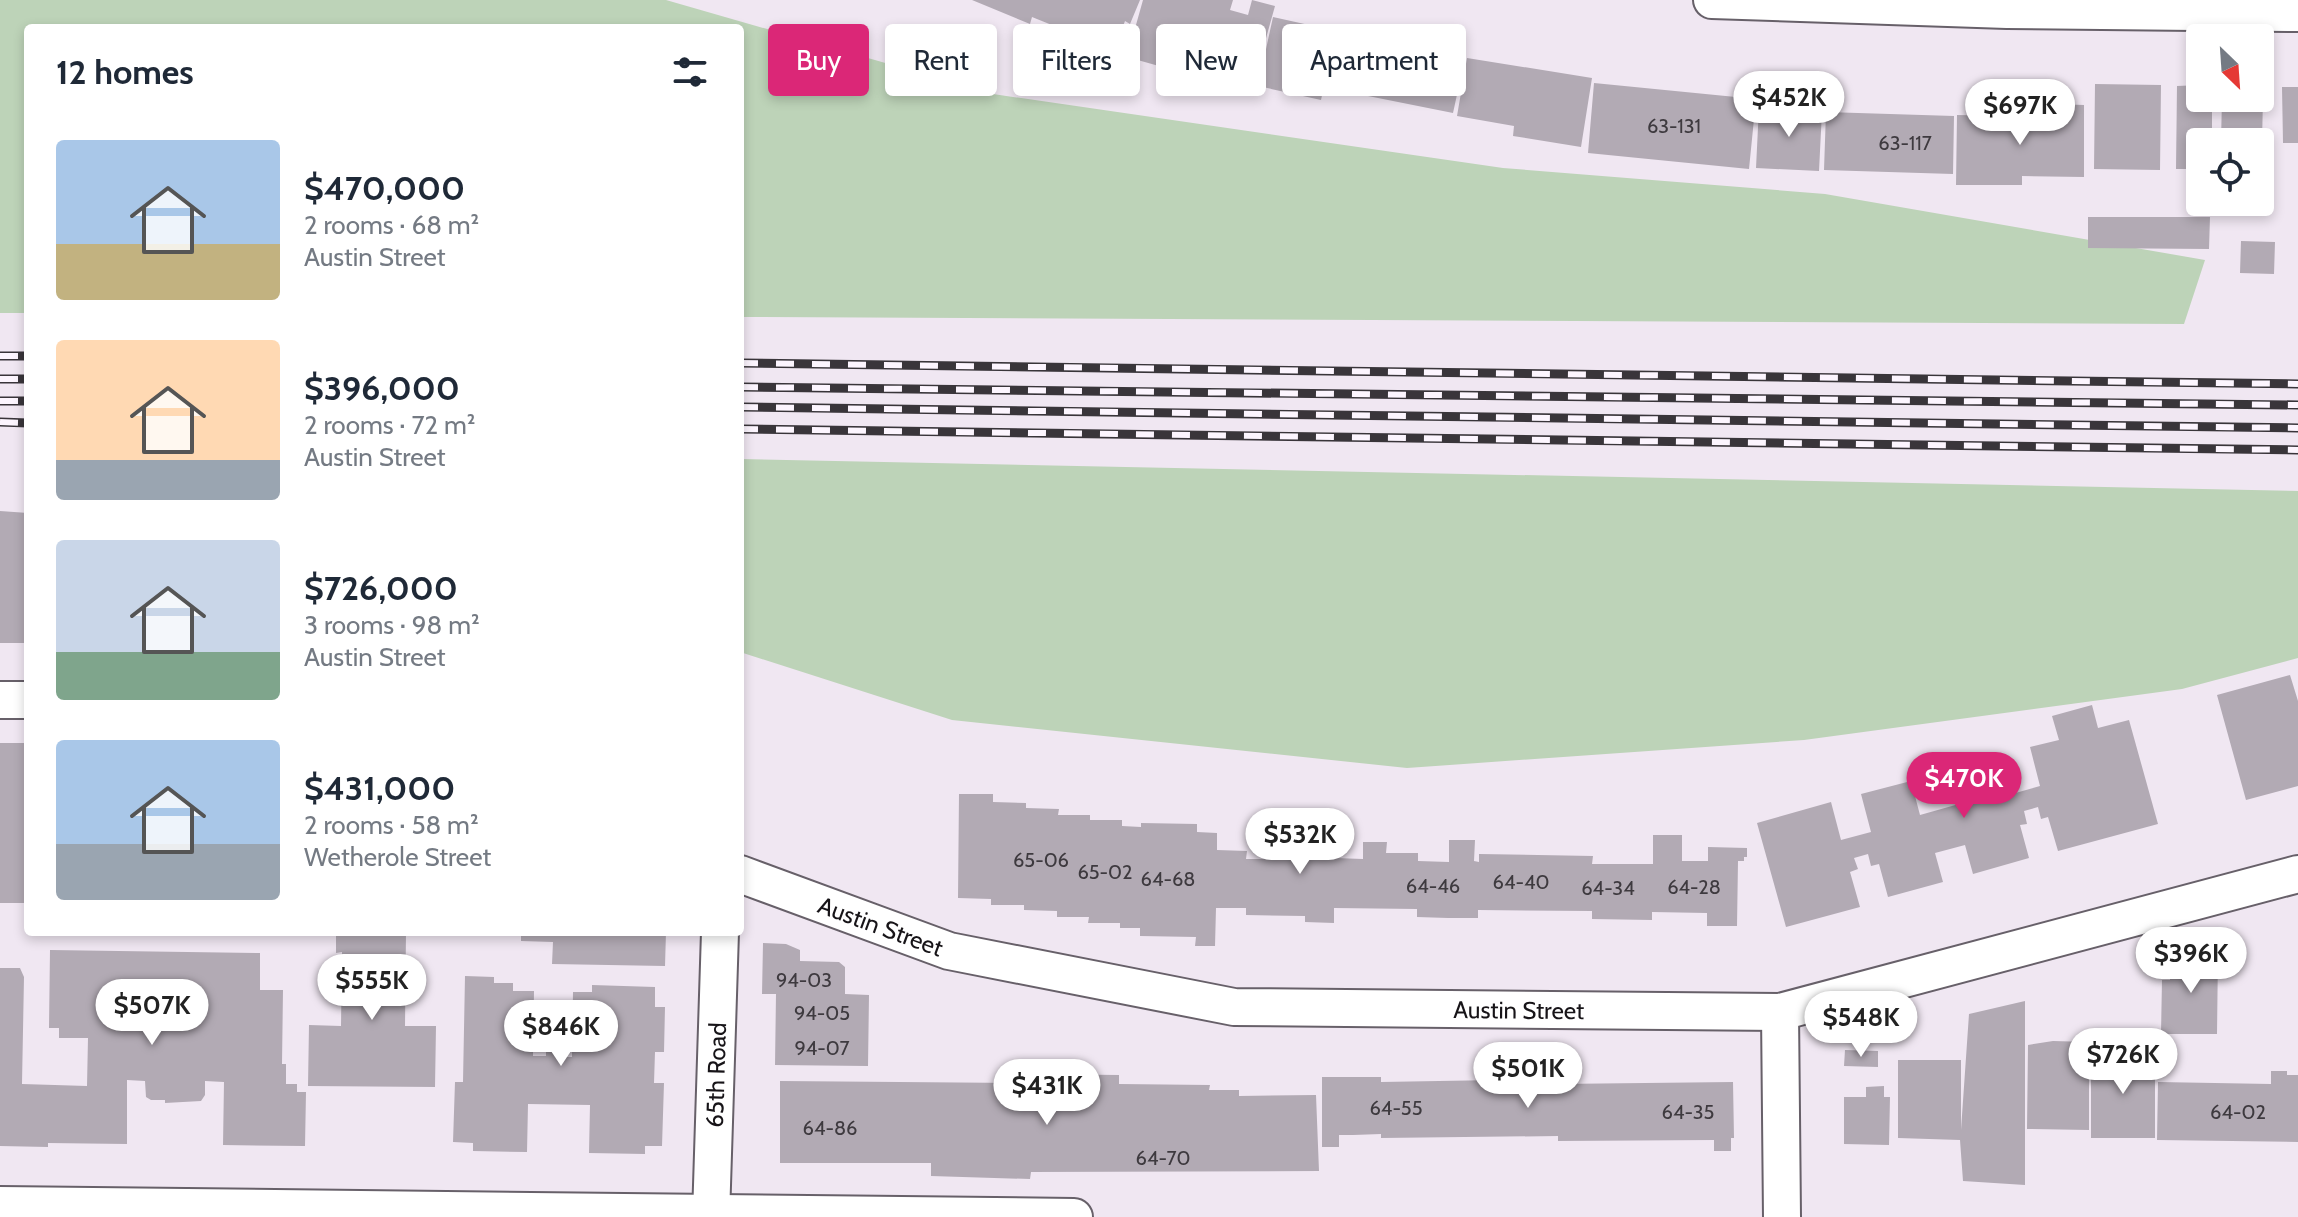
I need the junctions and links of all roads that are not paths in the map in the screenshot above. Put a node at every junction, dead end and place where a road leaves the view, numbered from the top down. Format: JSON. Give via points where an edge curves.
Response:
{"nodes":[{"id":1,"x":1712,"y":0,"type":"edge"},
{"id":2,"x":2007,"y":5,"type":"edge"},
{"id":3,"x":2298,"y":13,"type":"edge"},
{"id":4,"x":0,"y":700,"type":"edge"},
{"id":5,"x":24,"y":700,"type":"edge"},
{"id":6,"x":2298,"y":874,"type":"edge"},
{"id":7,"x":744,"y":875,"type":"edge"},
{"id":8,"x":720,"y":936,"type":"edge"},
{"id":9,"x":1780,"y":1012,"type":"junction"},
{"id":10,"x":0,"y":1205,"type":"edge"},
{"id":11,"x":711,"y":1215,"type":"edge"},
{"id":12,"x":1074,"y":1217,"type":"edge"},
{"id":13,"x":1782,"y":1217,"type":"edge"}],
"edges":[{"from":1,"to":2,"type":"street"},
{"from":2,"to":3,"type":"street"},
{"from":4,"to":5,"type":"street"},
{"from":6,"to":9,"type":"street","name":"Austin Street"},
{"from":7,"to":9,"type":"street","name":"Austin Street","via":[[949,951],[1234,1007]]},
{"from":8,"to":11,"type":"street","name":"65th Road"},
{"from":9,"to":13,"type":"street"},
{"from":10,"to":11,"type":"street"},
{"from":11,"to":12,"type":"street"}]}
